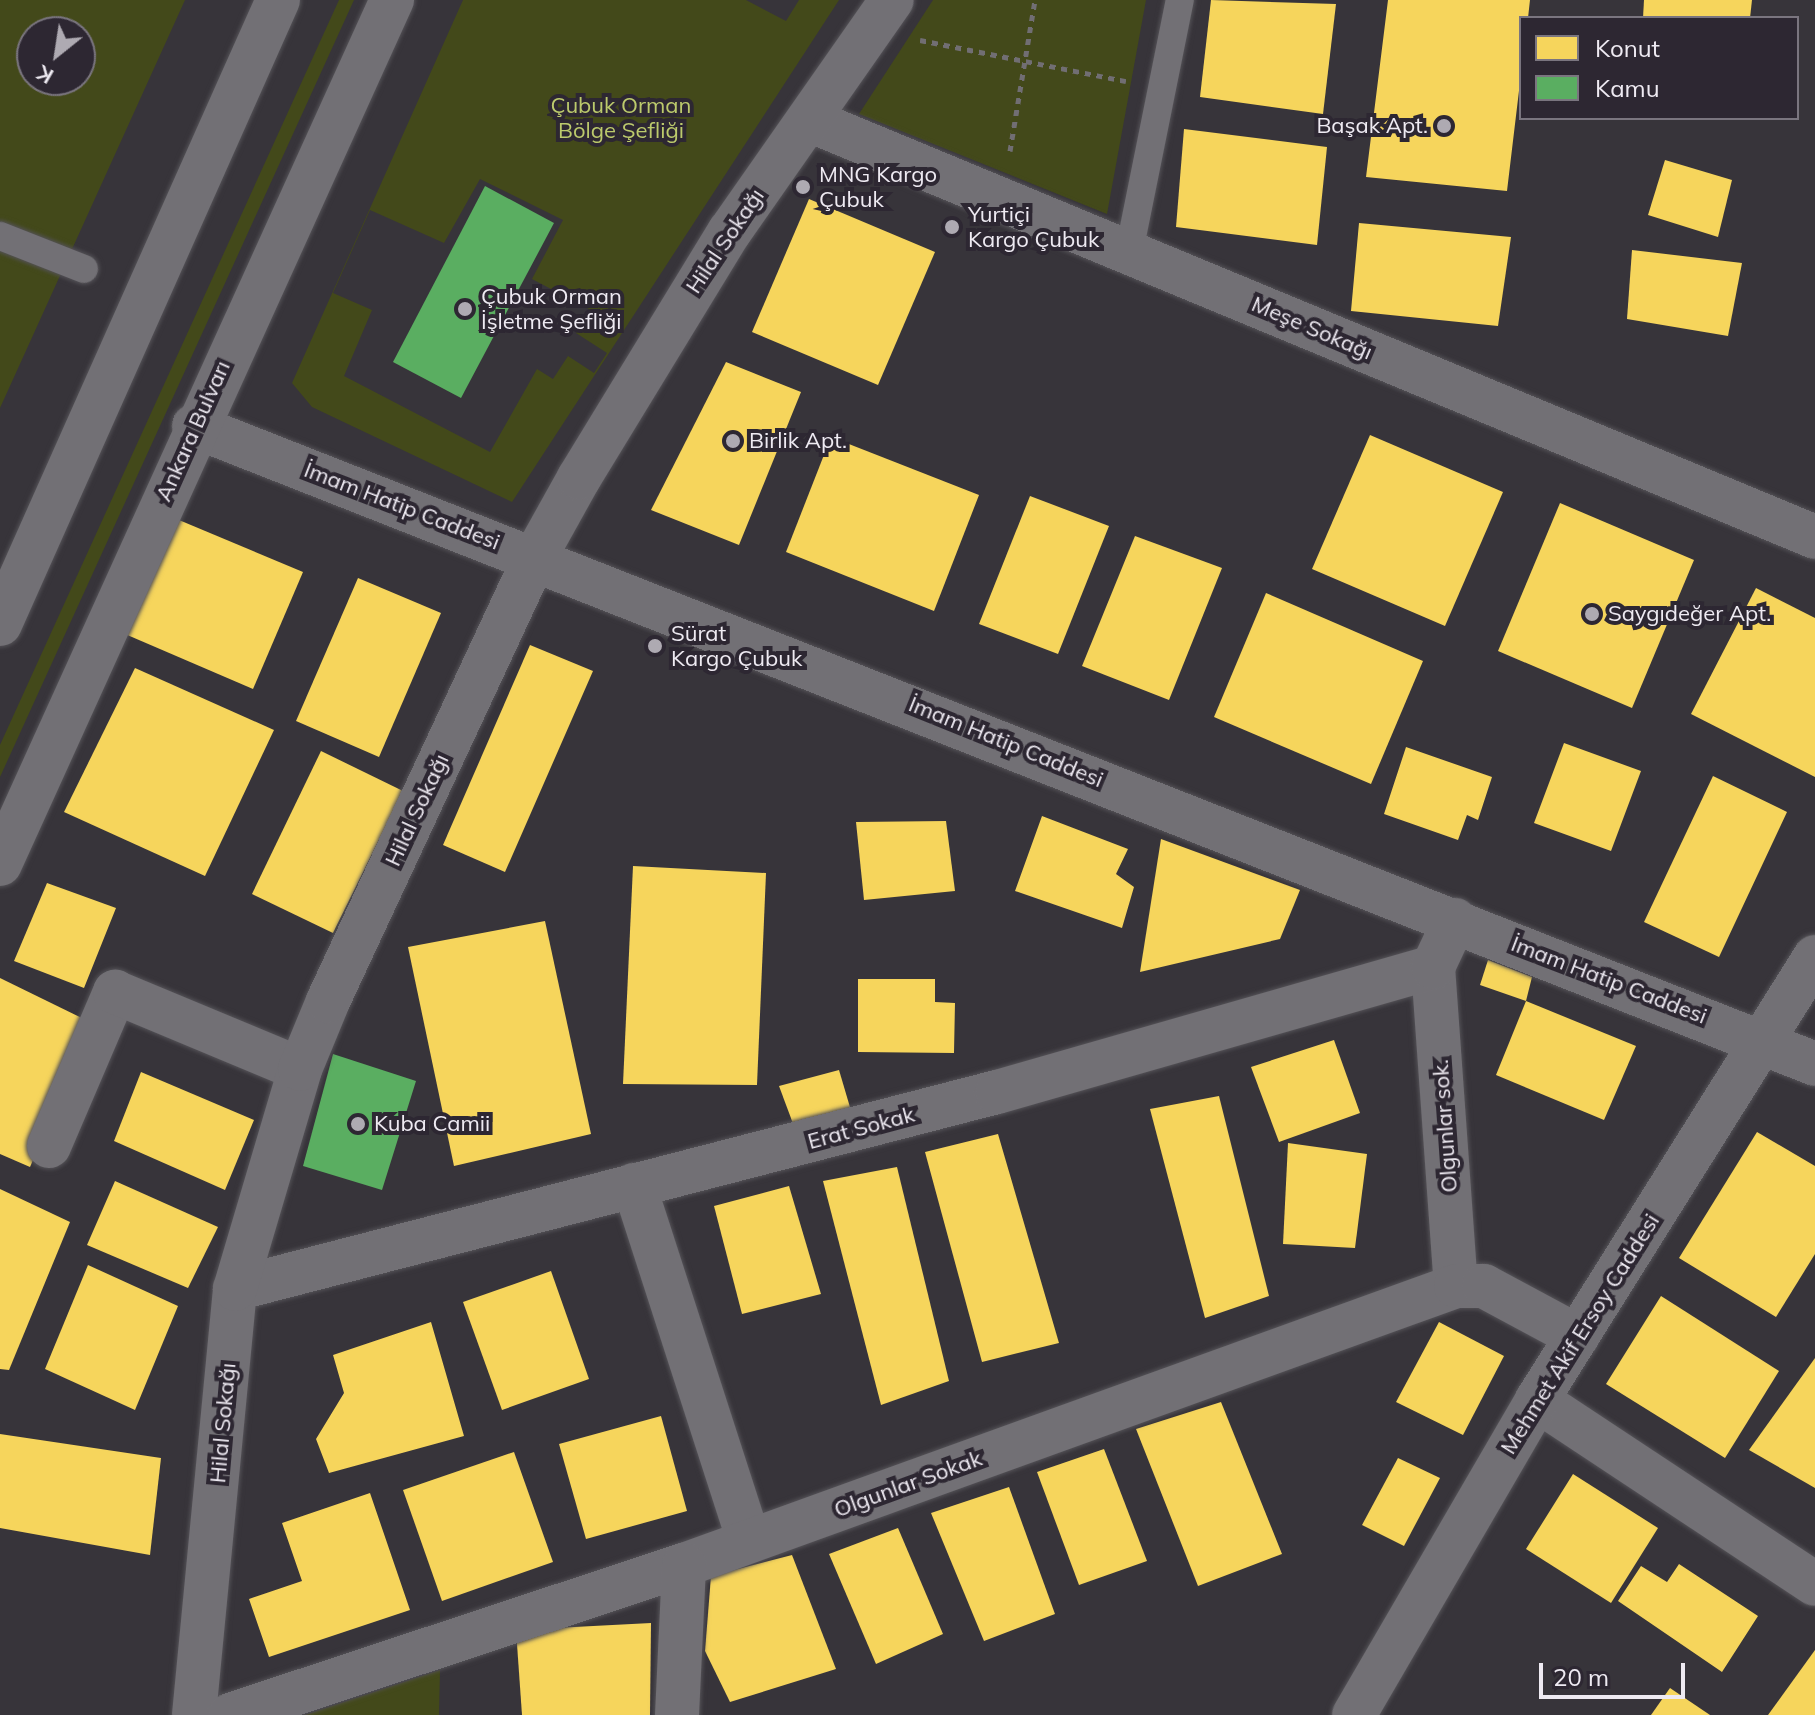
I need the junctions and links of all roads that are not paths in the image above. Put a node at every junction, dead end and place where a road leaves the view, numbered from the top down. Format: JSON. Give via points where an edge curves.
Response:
{"nodes":[{"id":1,"x":278,"y":0,"type":"edge"},
{"id":2,"x":392,"y":0,"type":"edge"},
{"id":3,"x":1180,"y":0,"type":"edge"},
{"id":4,"x":882,"y":15,"type":"edge"},
{"id":5,"x":809,"y":120,"type":"junction"},
{"id":6,"x":0,"y":236,"type":"edge"},
{"id":7,"x":1129,"y":252,"type":"junction"},
{"id":8,"x":84,"y":269,"type":"dead end"},
{"id":9,"x":194,"y":426,"type":"junction"},
{"id":10,"x":1815,"y":537,"type":"edge"},
{"id":11,"x":535,"y":557,"type":"junction"},
{"id":12,"x":0,"y":624,"type":"edge"},
{"id":13,"x":0,"y":864,"type":"edge"},
{"id":14,"x":1455,"y":920,"type":"junction"},
{"id":15,"x":1815,"y":957,"type":"edge"},
{"id":16,"x":1433,"y":967,"type":"junction"},
{"id":17,"x":1762,"y":1040,"type":"junction"},
{"id":18,"x":1815,"y":1064,"type":"edge"},
{"id":19,"x":300,"y":1069,"type":"junction"},
{"id":20,"x":49,"y":1146,"type":"dead end"},
{"id":21,"x":634,"y":1185,"type":"junction"},
{"id":22,"x":1456,"y":1286,"type":"junction"},
{"id":23,"x":235,"y":1289,"type":"junction"},
{"id":24,"x":1577,"y":1336,"type":"junction"},
{"id":25,"x":1537,"y":1400,"type":"junction"},
{"id":26,"x":749,"y":1541,"type":"junction"},
{"id":27,"x":684,"y":1565,"type":"junction"},
{"id":28,"x":1815,"y":1584,"type":"edge"},
{"id":29,"x":194,"y":1715,"type":"edge"},
{"id":30,"x":230,"y":1715,"type":"edge"},
{"id":31,"x":677,"y":1715,"type":"edge"},
{"id":32,"x":1354,"y":1715,"type":"edge"}],
"edges":[{"from":1,"to":12,"type":"street"},
{"from":2,"to":9,"type":"street","name":"Ankara Bulvarı"},
{"from":3,"to":7,"type":"lane"},
{"from":4,"to":5,"type":"street","name":"Hilal Sokağı"},
{"from":5,"to":7,"type":"street","name":"Meşe Sokağı"},
{"from":5,"to":11,"type":"street","name":"Hilal Sokağı","via":[[655,347]]},
{"from":6,"to":8,"type":"lane"},
{"from":7,"to":10,"type":"street","name":"Meşe Sokağı"},
{"from":9,"to":11,"type":"street","name":"İmam Hatip Caddesi"},
{"from":9,"to":13,"type":"street","name":"Ankara Bulvarı"},
{"from":11,"to":14,"type":"street","name":"İmam Hatip Caddesi"},
{"from":11,"to":19,"type":"street","name":"Hilal Sokağı"},
{"from":14,"to":16,"type":"street"},
{"from":14,"to":17,"type":"street","name":"İmam Hatip Caddesi"},
{"from":15,"to":17,"type":"street","name":"Mehmet Akif Ersoy Caddesi"},
{"from":16,"to":21,"type":"street","name":"Erat Sokak","via":[[997,1092]]},
{"from":16,"to":22,"type":"street","name":"Olgunlar sok."},
{"from":17,"to":18,"type":"street","name":"İmam Hatip Caddesi"},
{"from":17,"to":24,"type":"street","name":"Mehmet Akif Ersoy Caddesi"},
{"from":19,"to":20,"type":"street","via":[[115,992]]},
{"from":19,"to":23,"type":"street","name":"Hilal Sokağı"},
{"from":21,"to":23,"type":"street","name":"Erat Sokak"},
{"from":21,"to":26,"type":"street"},
{"from":22,"to":24,"type":"street","name":"Olgunlar Sokak","via":[[1484,1286]]},
{"from":22,"to":26,"type":"street","name":"Olgunlar Sokak"},
{"from":23,"to":29,"type":"street","name":"Hilal Sokağı"},
{"from":24,"to":25,"type":"street","name":"Mehmet Akif Ersoy Caddesi"},
{"from":25,"to":28,"type":"street"},
{"from":25,"to":32,"type":"street","name":"Mehmet Akif Ersoy Caddesi"},
{"from":26,"to":27,"type":"street","name":"Olgunlar Sokak"},
{"from":27,"to":30,"type":"street","name":"Olgunlar Sokak"},
{"from":27,"to":31,"type":"street"}]}
